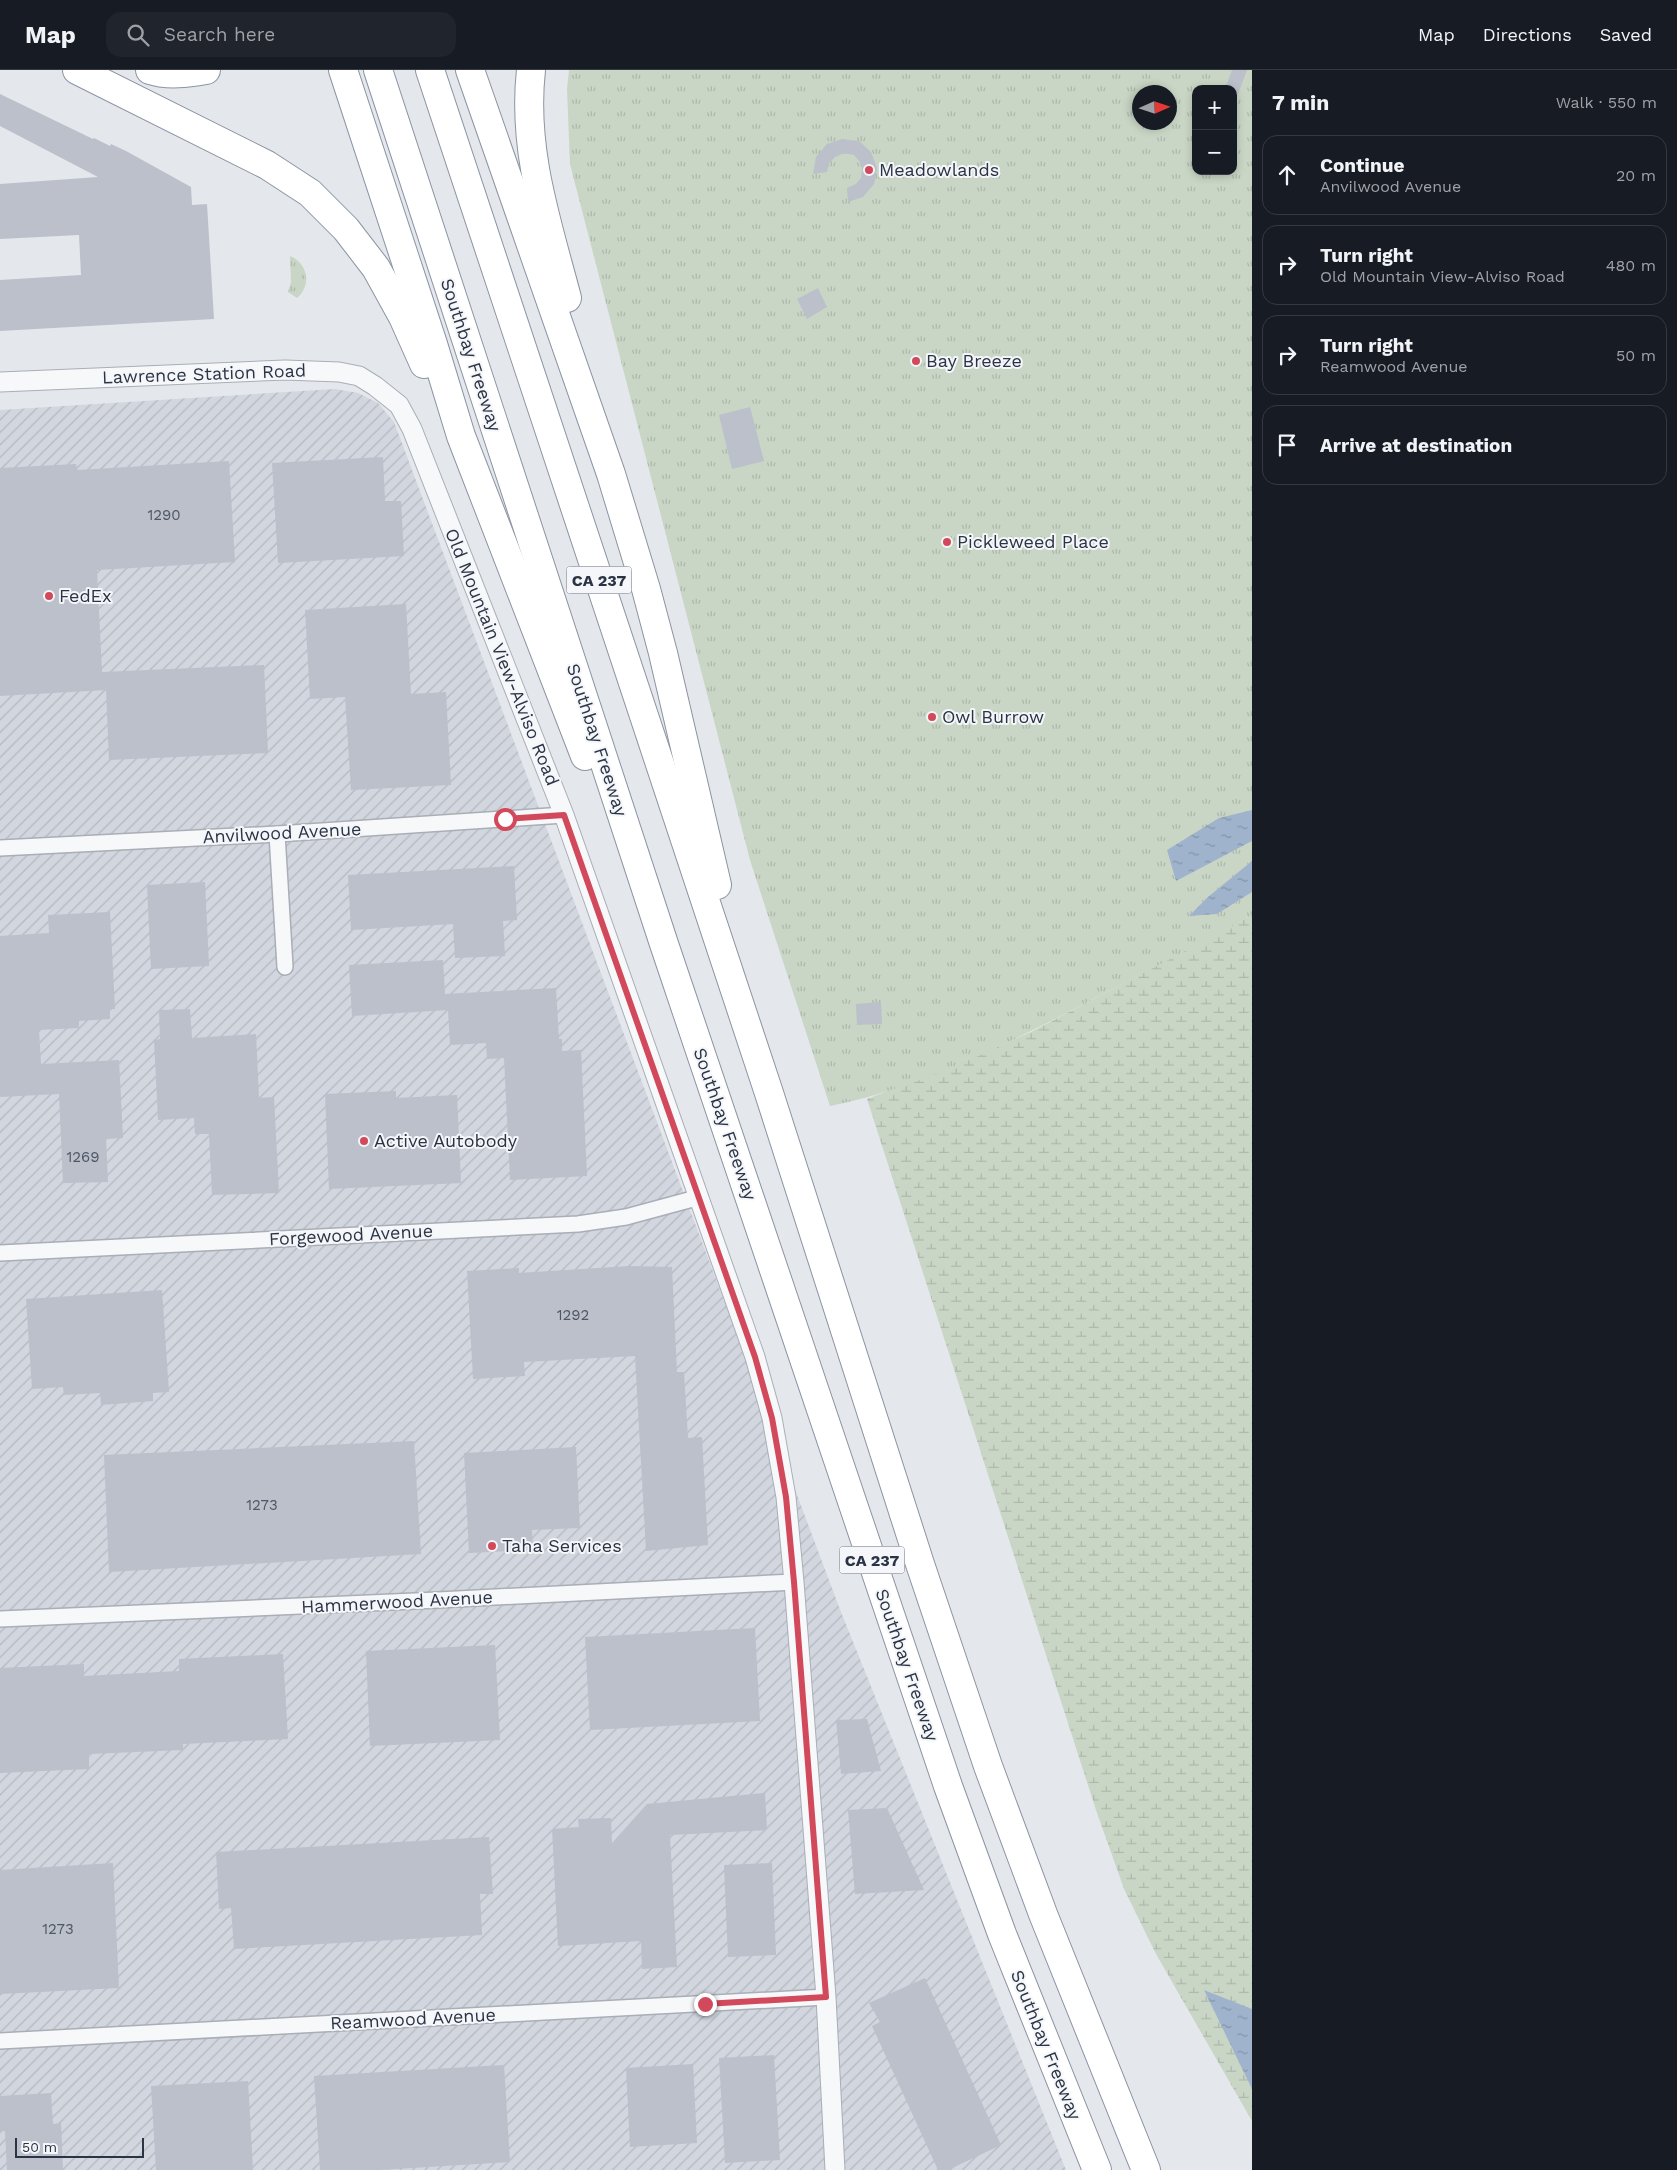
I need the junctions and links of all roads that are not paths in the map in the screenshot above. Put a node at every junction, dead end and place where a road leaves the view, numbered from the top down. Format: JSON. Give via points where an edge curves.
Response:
{"nodes":[{"id":1,"x":77,"y":70,"type":"edge"},
{"id":2,"x":150,"y":70,"type":"edge"},
{"id":3,"x":206,"y":70,"type":"edge"},
{"id":4,"x":343,"y":70,"type":"edge"},
{"id":5,"x":378,"y":70,"type":"edge"},
{"id":6,"x":430,"y":70,"type":"edge"},
{"id":7,"x":470,"y":70,"type":"edge"},
{"id":8,"x":531,"y":70,"type":"edge"},
{"id":9,"x":0,"y":382,"type":"edge"},
{"id":10,"x":399,"y":406,"type":"joint"},
{"id":11,"x":461,"y":436,"type":"junction"},
{"id":12,"x":612,"y":474,"type":"junction"},
{"id":13,"x":564,"y":815,"type":"junction"},
{"id":14,"x":277,"y":834,"type":"junction"},
{"id":15,"x":0,"y":848,"type":"edge"},
{"id":16,"x":664,"y":944,"type":"junction"},
{"id":17,"x":285,"y":967,"type":"dead end"},
{"id":18,"x":768,"y":1090,"type":"junction"},
{"id":19,"x":700,"y":1198,"type":"junction"},
{"id":20,"x":0,"y":1253,"type":"edge"},
{"id":21,"x":794,"y":1582,"type":"junction"},
{"id":22,"x":0,"y":1619,"type":"edge"},
{"id":23,"x":826,"y":1997,"type":"junction"},
{"id":24,"x":0,"y":2041,"type":"edge"},
{"id":25,"x":835,"y":2170,"type":"edge"},
{"id":26,"x":1097,"y":2170,"type":"edge"},
{"id":27,"x":1146,"y":2170,"type":"edge"}],
"edges":[{"from":1,"to":11,"type":"highway","via":[[267,165],[310,193],[346,229],[376,268],[403,317],[442,405]]},
{"from":2,"to":3,"type":"highway","via":[[185,74]]},
{"from":4,"to":11,"type":"highway"},
{"from":5,"to":16,"type":"highway","name":"Southbay Freeway","number":"CA 237"},
{"from":6,"to":18,"type":"highway","number":"CA 237"},
{"from":7,"to":12,"type":"highway"},
{"from":8,"to":12,"type":"highway","via":[[529,137],[535,176]]},
{"from":9,"to":10,"type":"street","name":"Lawrence Station Road","via":[[285,370],[339,372],[359,376]]},
{"from":10,"to":13,"type":"street","name":"Old Mountain View-Alviso Road","via":[[412,429]]},
{"from":11,"to":16,"type":"highway","via":[[580,746]]},
{"from":12,"to":18,"type":"highway","via":[[646,589]]},
{"from":13,"to":14,"type":"street","name":"Anvilwood Avenue"},
{"from":13,"to":19,"type":"street","name":"Old Mountain View-Alviso Road"},
{"from":14,"to":15,"type":"street","name":"Anvilwood Avenue"},
{"from":14,"to":17,"type":"street"},
{"from":16,"to":26,"type":"highway","name":"Southbay Freeway","number":"CA 237","via":[[948,1786],[1002,1934]]},
{"from":18,"to":27,"type":"highway","number":"CA 237","via":[[988,1766],[1043,1914]]},
{"from":19,"to":20,"type":"street","name":"Forgewood Avenue","via":[[626,1217],[578,1224]]},
{"from":19,"to":21,"type":"street","name":"Old Mountain View-Alviso Road","via":[[755,1357],[772,1418],[786,1497]]},
{"from":21,"to":22,"type":"street","name":"Hammerwood Avenue"},
{"from":21,"to":23,"type":"street","name":"Old Mountain View-Alviso Road"},
{"from":23,"to":24,"type":"street","name":"Reamwood Avenue"},
{"from":23,"to":25,"type":"street","name":"Old Mountain View-Alviso Road"}]}
